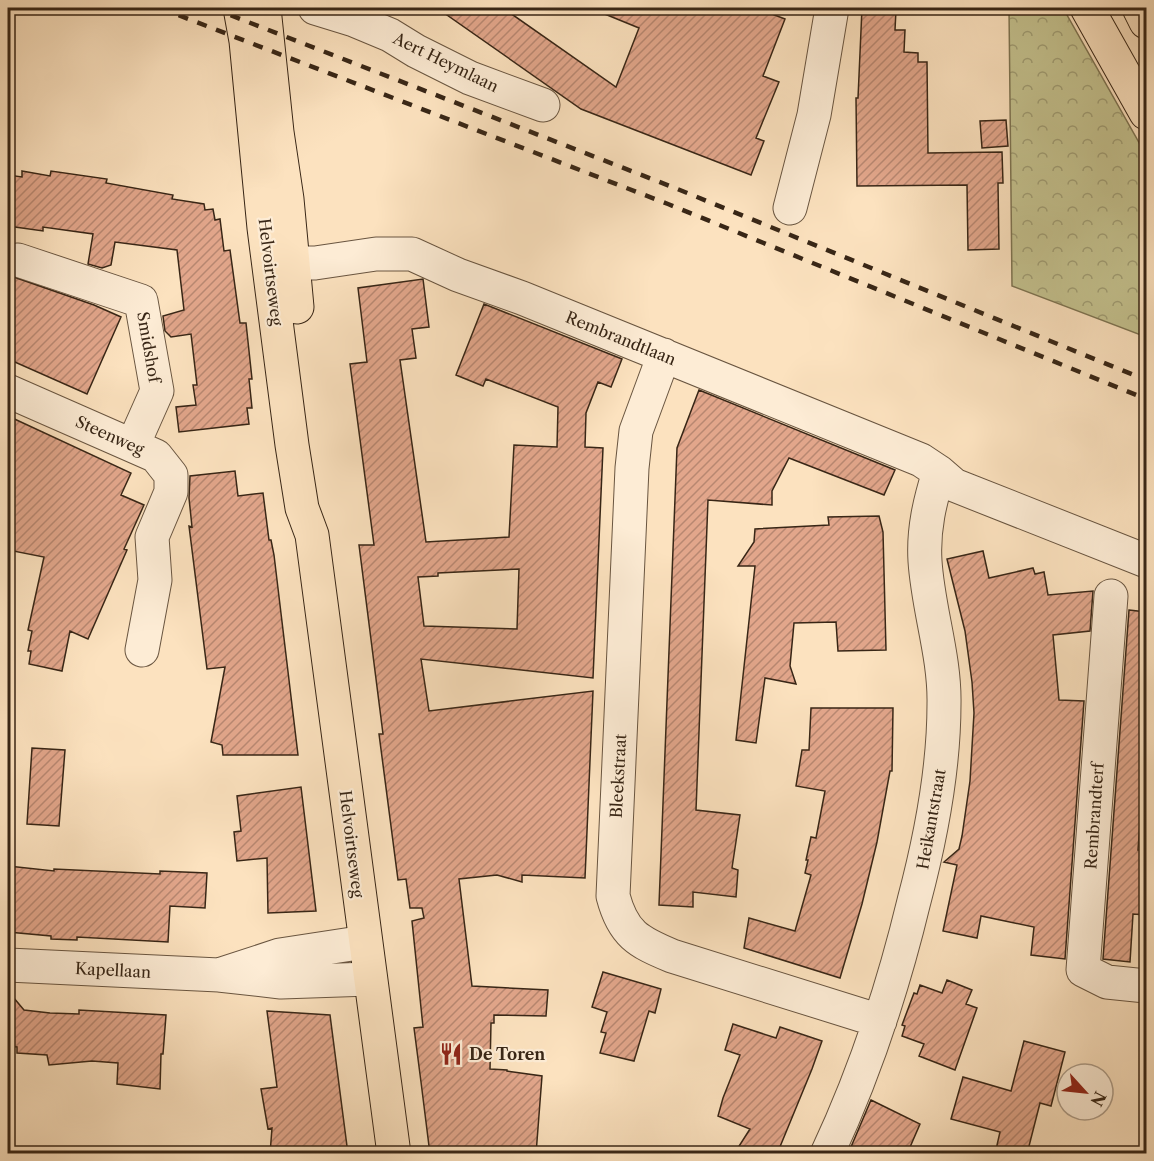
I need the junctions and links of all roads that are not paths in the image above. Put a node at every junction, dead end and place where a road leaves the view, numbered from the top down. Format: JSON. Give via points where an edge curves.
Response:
{"nodes":[{"id":1,"x":240,"y":8,"type":"edge"},
{"id":2,"x":264,"y":8,"type":"edge"},
{"id":3,"x":315,"y":8,"type":"edge"},
{"id":4,"x":832,"y":8,"type":"edge"},
{"id":5,"x":1087,"y":8,"type":"edge"},
{"id":6,"x":1139,"y":8,"type":"edge"},
{"id":7,"x":1146,"y":22,"type":"edge"},
{"id":8,"x":543,"y":105,"type":"dead end"},
{"id":9,"x":1146,"y":113,"type":"edge"},
{"id":10,"x":790,"y":208,"type":"dead end"},
{"id":11,"x":18,"y":260,"type":"dead end"},
{"id":12,"x":292,"y":263,"type":"junction"},
{"id":13,"x":664,"y":355,"type":"junction"},
{"id":14,"x":8,"y":391,"type":"edge"},
{"id":15,"x":133,"y":445,"type":"junction"},
{"id":16,"x":939,"y":472,"type":"junction"},
{"id":17,"x":312,"y":535,"type":"junction"},
{"id":18,"x":1146,"y":561,"type":"edge"},
{"id":19,"x":1111,"y":596,"type":"dead end"},
{"id":20,"x":142,"y":650,"type":"dead end"},
{"id":21,"x":365,"y":942,"type":"junction"},
{"id":22,"x":8,"y":965,"type":"edge"},
{"id":23,"x":219,"y":975,"type":"junction"},
{"id":24,"x":370,"y":979,"type":"junction"},
{"id":25,"x":1146,"y":986,"type":"edge"},
{"id":26,"x":880,"y":1021,"type":"junction"},
{"id":27,"x":394,"y":1154,"type":"edge"},
{"id":28,"x":827,"y":1154,"type":"edge"}],
"edges":[{"from":1,"to":17,"type":"main road","name":"Helvoirtseweg","via":[[292,445],[302,508]]},
{"from":2,"to":12,"type":"main road","name":"Helvoirtseweg"},
{"from":3,"to":8,"type":"street","name":"Aert Heymlaan","via":[[390,35],[470,78]]},
{"from":4,"to":10,"type":"street","via":[[814,115]]},
{"from":5,"to":9,"type":"main road"},
{"from":6,"to":7,"type":"main road"},
{"from":11,"to":15,"type":"street","name":"Smidshof","via":[[141,301],[157,391]]},
{"from":12,"to":13,"type":"street","name":"Rembrandtlaan","via":[[412,254]]},
{"from":12,"to":17,"type":"main road","name":"Helvoirtseweg","via":[[319,506]]},
{"from":13,"to":16,"type":"street","name":"Rembrandtlaan","via":[[921,460]]},
{"from":13,"to":26,"type":"street","name":"Bleekstraat","via":[[636,431],[632,468],[613,896],[618,915],[631,934],[672,956]]},
{"from":14,"to":15,"type":"street","name":"Steenweg"},
{"from":15,"to":20,"type":"street","name":"Steenweg","via":[[156,456],[171,475],[171,492],[153,537],[155,580]]},
{"from":16,"to":18,"type":"street","via":[[954,485]]},
{"from":16,"to":26,"type":"street","name":"Heikantstraat","via":[[927,511],[925,560],[940,652],[944,702],[942,756],[921,874]]},
{"from":17,"to":21,"type":"main road","name":"Helvoirtseweg"},
{"from":19,"to":25,"type":"street","name":"Rembrandterf","via":[[1083,970],[1107,982]]},
{"from":21,"to":23,"type":"street","name":"Kapellaan","via":[[280,954]]},
{"from":21,"to":24,"type":"main road","name":"Helvoirtseweg"},
{"from":22,"to":23,"type":"street","name":"Kapellaan"},
{"from":23,"to":24,"type":"street","name":"Kapellaan","via":[[281,982]]},
{"from":24,"to":27,"type":"main road","name":"Helvoirtseweg"},
{"from":26,"to":28,"type":"street","name":"Heikantstraat","via":[[853,1097]]}]}
